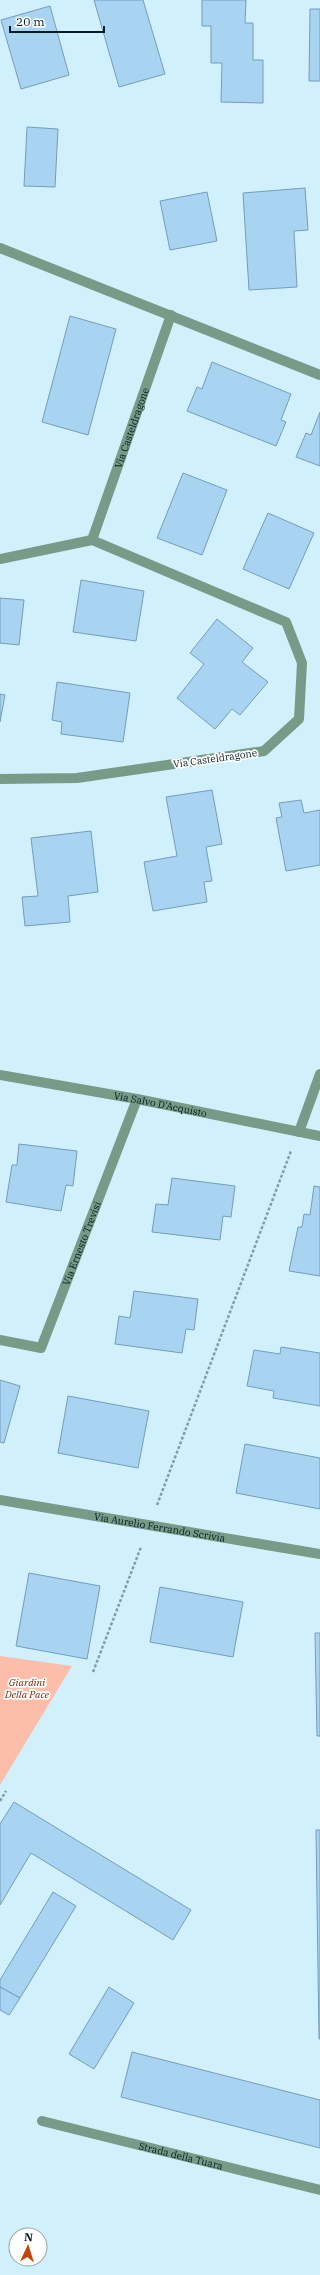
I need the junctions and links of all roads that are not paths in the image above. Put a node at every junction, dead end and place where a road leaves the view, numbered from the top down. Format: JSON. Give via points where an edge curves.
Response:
{"nodes":[{"id":1,"x":0,"y":248,"type":"edge"},
{"id":2,"x":171,"y":315,"type":"junction"},
{"id":3,"x":320,"y":375,"type":"edge"},
{"id":4,"x":92,"y":540,"type":"junction"},
{"id":5,"x":0,"y":559,"type":"edge"},
{"id":6,"x":0,"y":779,"type":"edge"},
{"id":7,"x":320,"y":1074,"type":"edge"},
{"id":8,"x":0,"y":1075,"type":"edge"},
{"id":9,"x":137,"y":1099,"type":"junction"},
{"id":10,"x":299,"y":1132,"type":"junction"},
{"id":11,"x":320,"y":1136,"type":"edge"},
{"id":12,"x":0,"y":1340,"type":"edge"},
{"id":13,"x":0,"y":1500,"type":"edge"},
{"id":14,"x":320,"y":1554,"type":"edge"},
{"id":15,"x":42,"y":2121,"type":"dead end"},
{"id":16,"x":320,"y":2190,"type":"edge"}],
"edges":[{"from":1,"to":2,"type":"street"},
{"from":2,"to":3,"type":"street"},
{"from":2,"to":4,"type":"street","name":"Via Casteldragone"},
{"from":4,"to":5,"type":"street"},
{"from":4,"to":6,"type":"street","name":"Via Casteldragone","via":[[286,622],[302,663],[299,720],[264,751],[77,778]]},
{"from":7,"to":10,"type":"street"},
{"from":8,"to":9,"type":"street","name":"Via Salvo D'Acquisto"},
{"from":9,"to":10,"type":"street","name":"Via Salvo D'Acquisto"},
{"from":9,"to":12,"type":"street","name":"Via Ernesto Trevisi","via":[[41,1348]]},
{"from":10,"to":11,"type":"street","name":"Via Salvo D'Acquisto"},
{"from":13,"to":14,"type":"street","name":"Via Aurelio Ferrando Scrivia"},
{"from":15,"to":16,"type":"street","name":"Strada della Tuara"}]}
